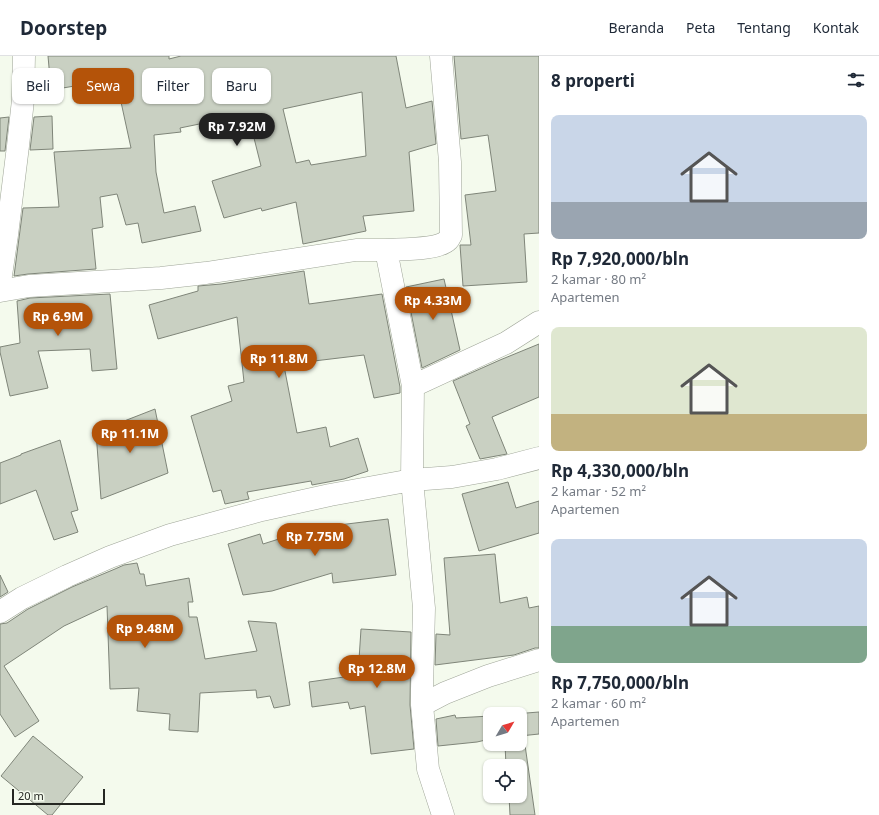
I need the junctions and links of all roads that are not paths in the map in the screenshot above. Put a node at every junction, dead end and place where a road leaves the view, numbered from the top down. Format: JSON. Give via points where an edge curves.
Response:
{"nodes":[{"id":1,"x":24,"y":56,"type":"edge"},
{"id":2,"x":440,"y":56,"type":"edge"},
{"id":3,"x":386,"y":250,"type":"junction"},
{"id":4,"x":0,"y":282,"type":"edge"},
{"id":5,"x":0,"y":291,"type":"edge"},
{"id":6,"x":539,"y":322,"type":"edge"},
{"id":7,"x":413,"y":386,"type":"junction"},
{"id":8,"x":539,"y":458,"type":"edge"},
{"id":9,"x":412,"y":480,"type":"junction"},
{"id":10,"x":0,"y":612,"type":"edge"},
{"id":11,"x":539,"y":660,"type":"edge"},
{"id":12,"x":422,"y":705,"type":"junction"},
{"id":13,"x":443,"y":815,"type":"edge"}],
"edges":[{"from":1,"to":4,"type":"street","via":[[23,100]]},
{"from":2,"to":3,"type":"street","via":[[450,162],[451,235],[448,241],[439,245]]},
{"from":3,"to":5,"type":"street","via":[[356,250],[161,278],[29,286]]},
{"from":3,"to":7,"type":"street"},
{"from":6,"to":7,"type":"street","via":[[506,343]]},
{"from":7,"to":9,"type":"street"},
{"from":8,"to":9,"type":"street","via":[[452,477]]},
{"from":9,"to":10,"type":"street","via":[[262,510],[170,535],[67,576]]},
{"from":9,"to":12,"type":"street","via":[[424,608]]},
{"from":11,"to":12,"type":"street","via":[[466,684]]},
{"from":12,"to":13,"type":"street","via":[[428,769]]}]}
